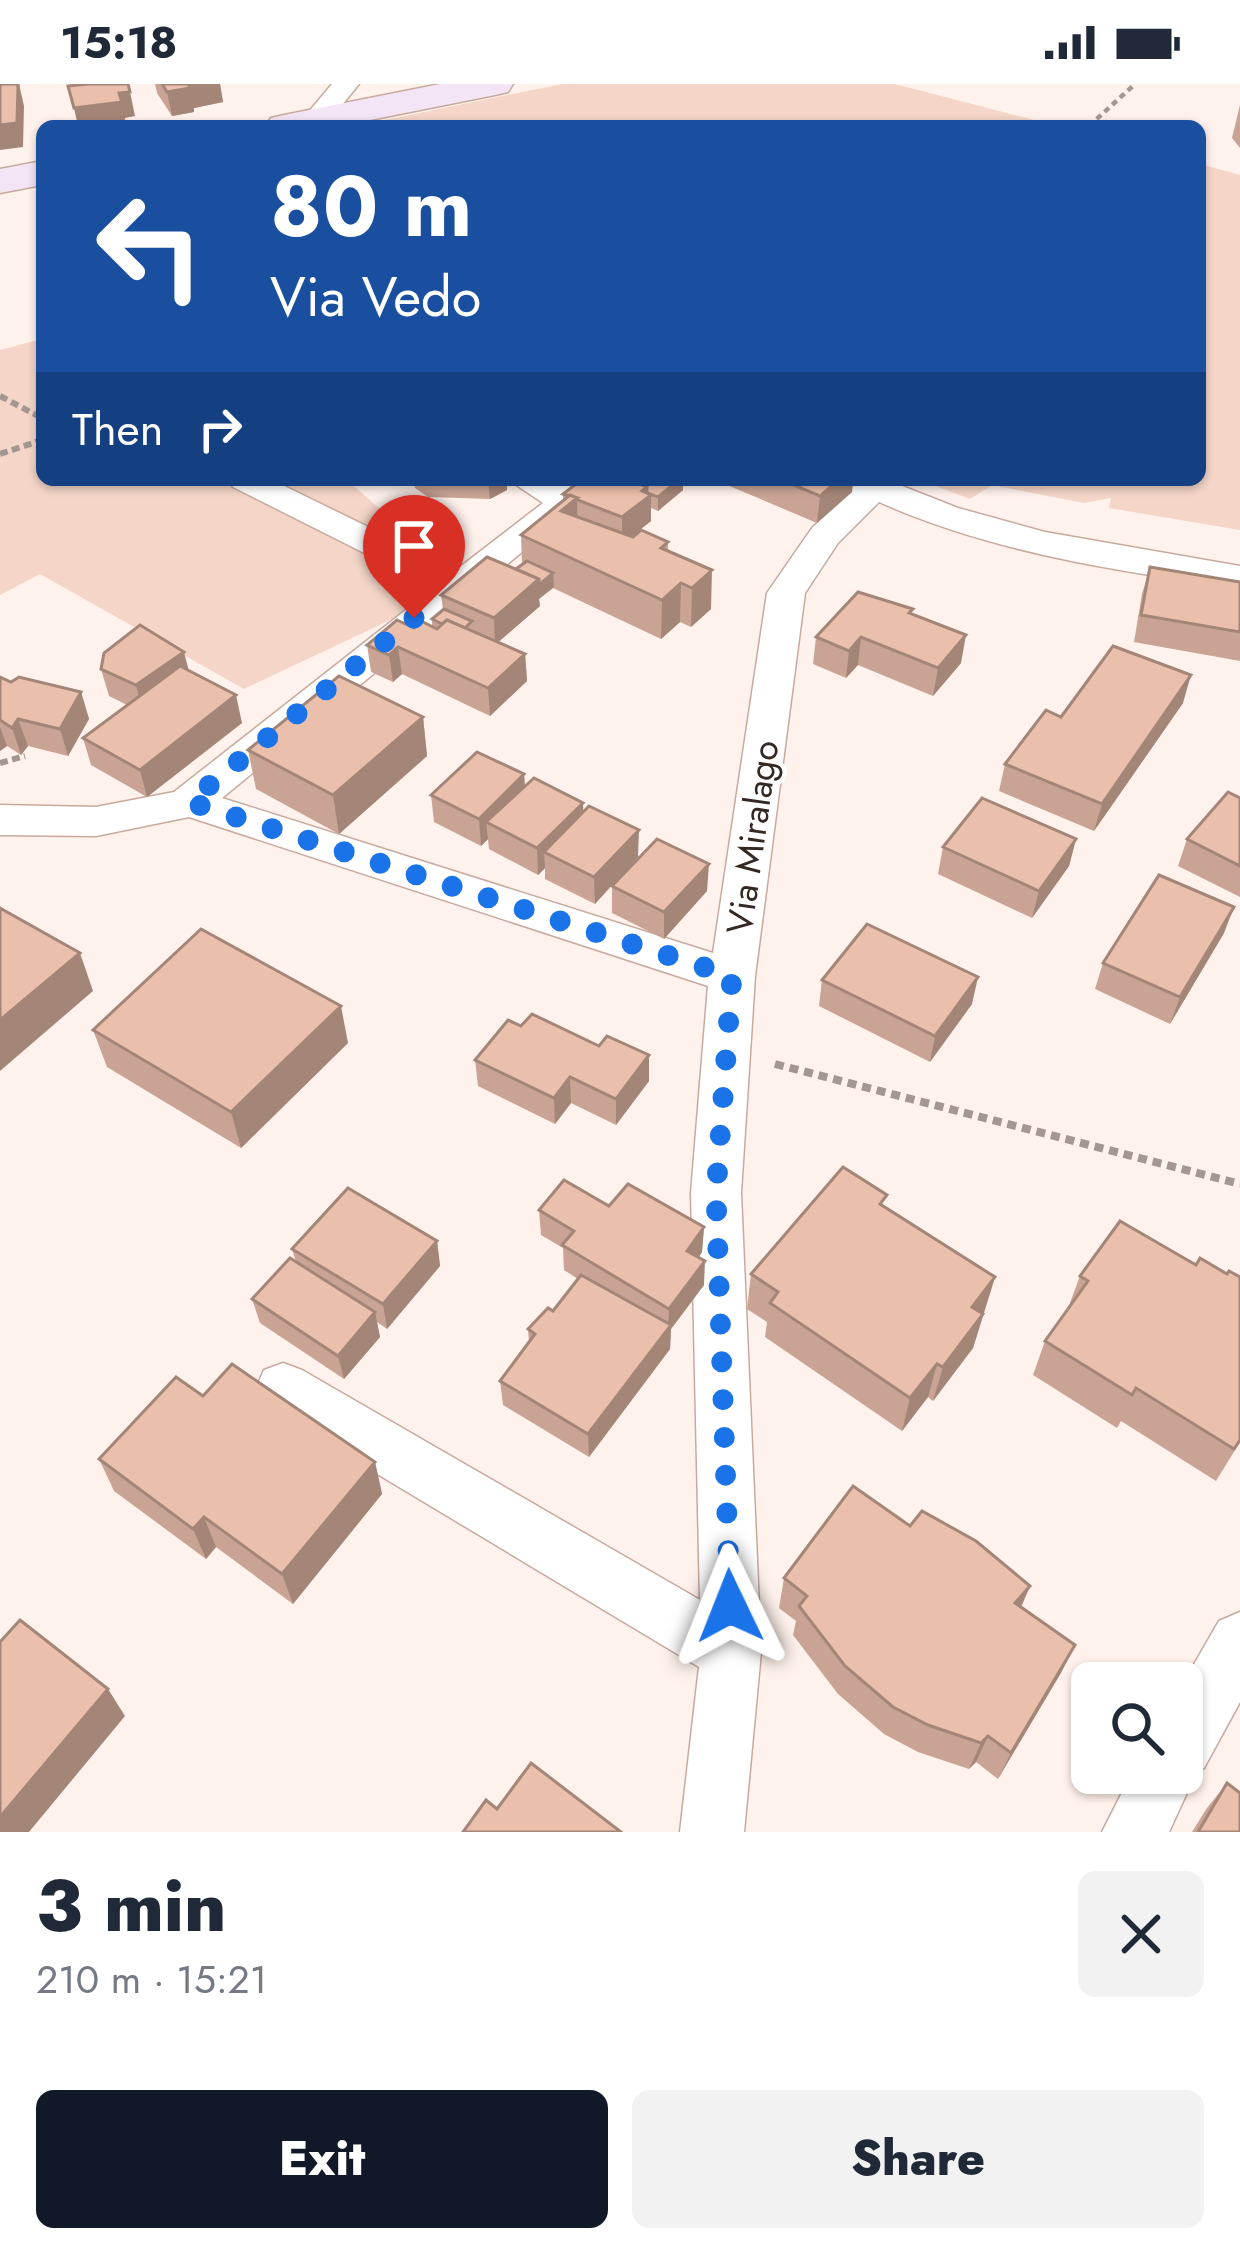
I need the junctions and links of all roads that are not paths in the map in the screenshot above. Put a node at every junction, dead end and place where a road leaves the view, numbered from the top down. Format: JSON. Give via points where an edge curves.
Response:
{"nodes":[{"id":1,"x":346,"y":84,"type":"edge"},
{"id":2,"x":495,"y":84,"type":"edge"},
{"id":3,"x":309,"y":120,"type":"edge"},
{"id":4,"x":323,"y":120,"type":"edge"},
{"id":5,"x":36,"y":174,"type":"edge"},
{"id":6,"x":0,"y":181,"type":"edge"},
{"id":7,"x":256,"y":486,"type":"edge"},
{"id":8,"x":865,"y":486,"type":"edge"},
{"id":9,"x":872,"y":486,"type":"edge"},
{"id":10,"x":579,"y":490,"type":"edge"},
{"id":11,"x":1240,"y":577,"type":"edge"},
{"id":12,"x":457,"y":585,"type":"junction"},
{"id":13,"x":189,"y":802,"type":"junction"},
{"id":14,"x":0,"y":820,"type":"edge"},
{"id":15,"x":732,"y":976,"type":"junction"},
{"id":16,"x":283,"y":1388,"type":"dead end"},
{"id":17,"x":1240,"y":1642,"type":"edge"},
{"id":18,"x":731,"y":1652,"type":"junction"},
{"id":19,"x":1203,"y":1708,"type":"edge"},
{"id":20,"x":1156,"y":1794,"type":"edge"},
{"id":21,"x":712,"y":1832,"type":"edge"},
{"id":22,"x":1135,"y":1832,"type":"edge"}],
"edges":[{"from":1,"to":3,"type":"street"},
{"from":2,"to":4,"type":"street"},
{"from":5,"to":6,"type":"street"},
{"from":7,"to":12,"type":"street"},
{"from":8,"to":15,"type":"street","name":"Via Miralago","via":[[786,593]]},
{"from":9,"to":11,"type":"street","via":[[1095,553]]},
{"from":10,"to":12,"type":"street"},
{"from":12,"to":13,"type":"street"},
{"from":13,"to":14,"type":"street","via":[[132,821]]},
{"from":13,"to":15,"type":"street"},
{"from":15,"to":18,"type":"street","name":"Via Miralago","via":[[716,1193]]},
{"from":16,"to":18,"type":"street"},
{"from":17,"to":19,"type":"street"},
{"from":18,"to":21,"type":"street","name":"Via Miralago"},
{"from":20,"to":22,"type":"street"}]}
